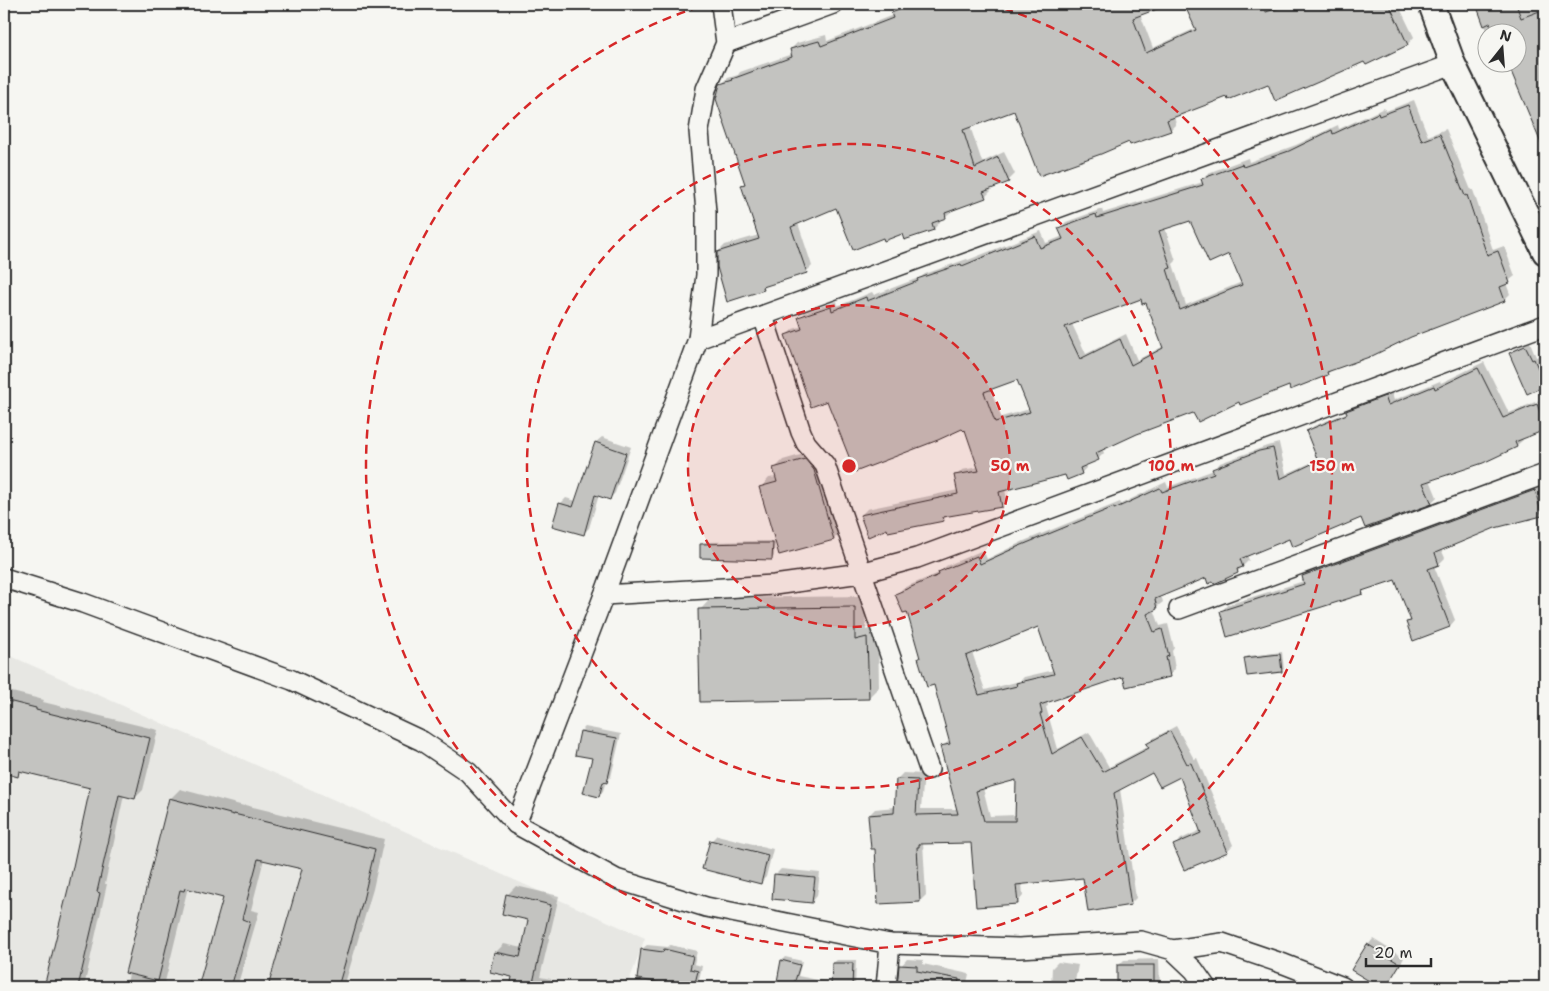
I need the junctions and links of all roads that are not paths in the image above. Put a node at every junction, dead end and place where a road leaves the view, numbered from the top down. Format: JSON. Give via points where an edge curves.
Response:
{"nodes":[{"id":1,"x":721,"y":4,"type":"edge"},
{"id":2,"x":833,"y":4,"type":"edge"},
{"id":3,"x":1431,"y":4,"type":"edge"},
{"id":4,"x":726,"y":42,"type":"junction"},
{"id":5,"x":1453,"y":64,"type":"junction"},
{"id":6,"x":1545,"y":252,"type":"edge"},
{"id":7,"x":763,"y":316,"type":"junction"},
{"id":8,"x":1545,"y":325,"type":"edge"},
{"id":9,"x":698,"y":339,"type":"junction"},
{"id":10,"x":1545,"y":474,"type":"edge"},
{"id":11,"x":861,"y":572,"type":"junction"},
{"id":12,"x":4,"y":578,"type":"edge"},
{"id":13,"x":604,"y":595,"type":"junction"},
{"id":14,"x":1179,"y":609,"type":"dead end"},
{"id":15,"x":929,"y":769,"type":"dead end"},
{"id":16,"x":516,"y":824,"type":"junction"},
{"id":17,"x":890,"y":944,"type":"junction"},
{"id":18,"x":1173,"y":950,"type":"junction"},
{"id":19,"x":886,"y":987,"type":"edge"},
{"id":20,"x":1206,"y":987,"type":"edge"},
{"id":21,"x":1343,"y":987,"type":"edge"}],
"edges":[{"from":1,"to":4,"type":"street"},
{"from":2,"to":4,"type":"street"},
{"from":3,"to":5,"type":"street"},
{"from":4,"to":9,"type":"street","via":[[706,89],[699,131],[706,212],[706,266]]},
{"from":5,"to":6,"type":"street"},
{"from":5,"to":7,"type":"street"},
{"from":7,"to":9,"type":"street"},
{"from":7,"to":11,"type":"street","via":[[801,432],[825,465]]},
{"from":8,"to":11,"type":"street","via":[[917,558]]},
{"from":9,"to":13,"type":"street"},
{"from":10,"to":14,"type":"street"},
{"from":11,"to":13,"type":"street","via":[[774,585]]},
{"from":11,"to":15,"type":"street"},
{"from":12,"to":16,"type":"street","via":[[83,603],[292,680],[422,741],[468,772]]},
{"from":13,"to":16,"type":"street"},
{"from":16,"to":17,"type":"street","via":[[616,879],[706,907]]},
{"from":17,"to":18,"type":"street","via":[[1019,948],[1141,942]]},
{"from":17,"to":19,"type":"street"},
{"from":18,"to":20,"type":"street"},
{"from":18,"to":21,"type":"street","via":[[1222,943]]}]}
